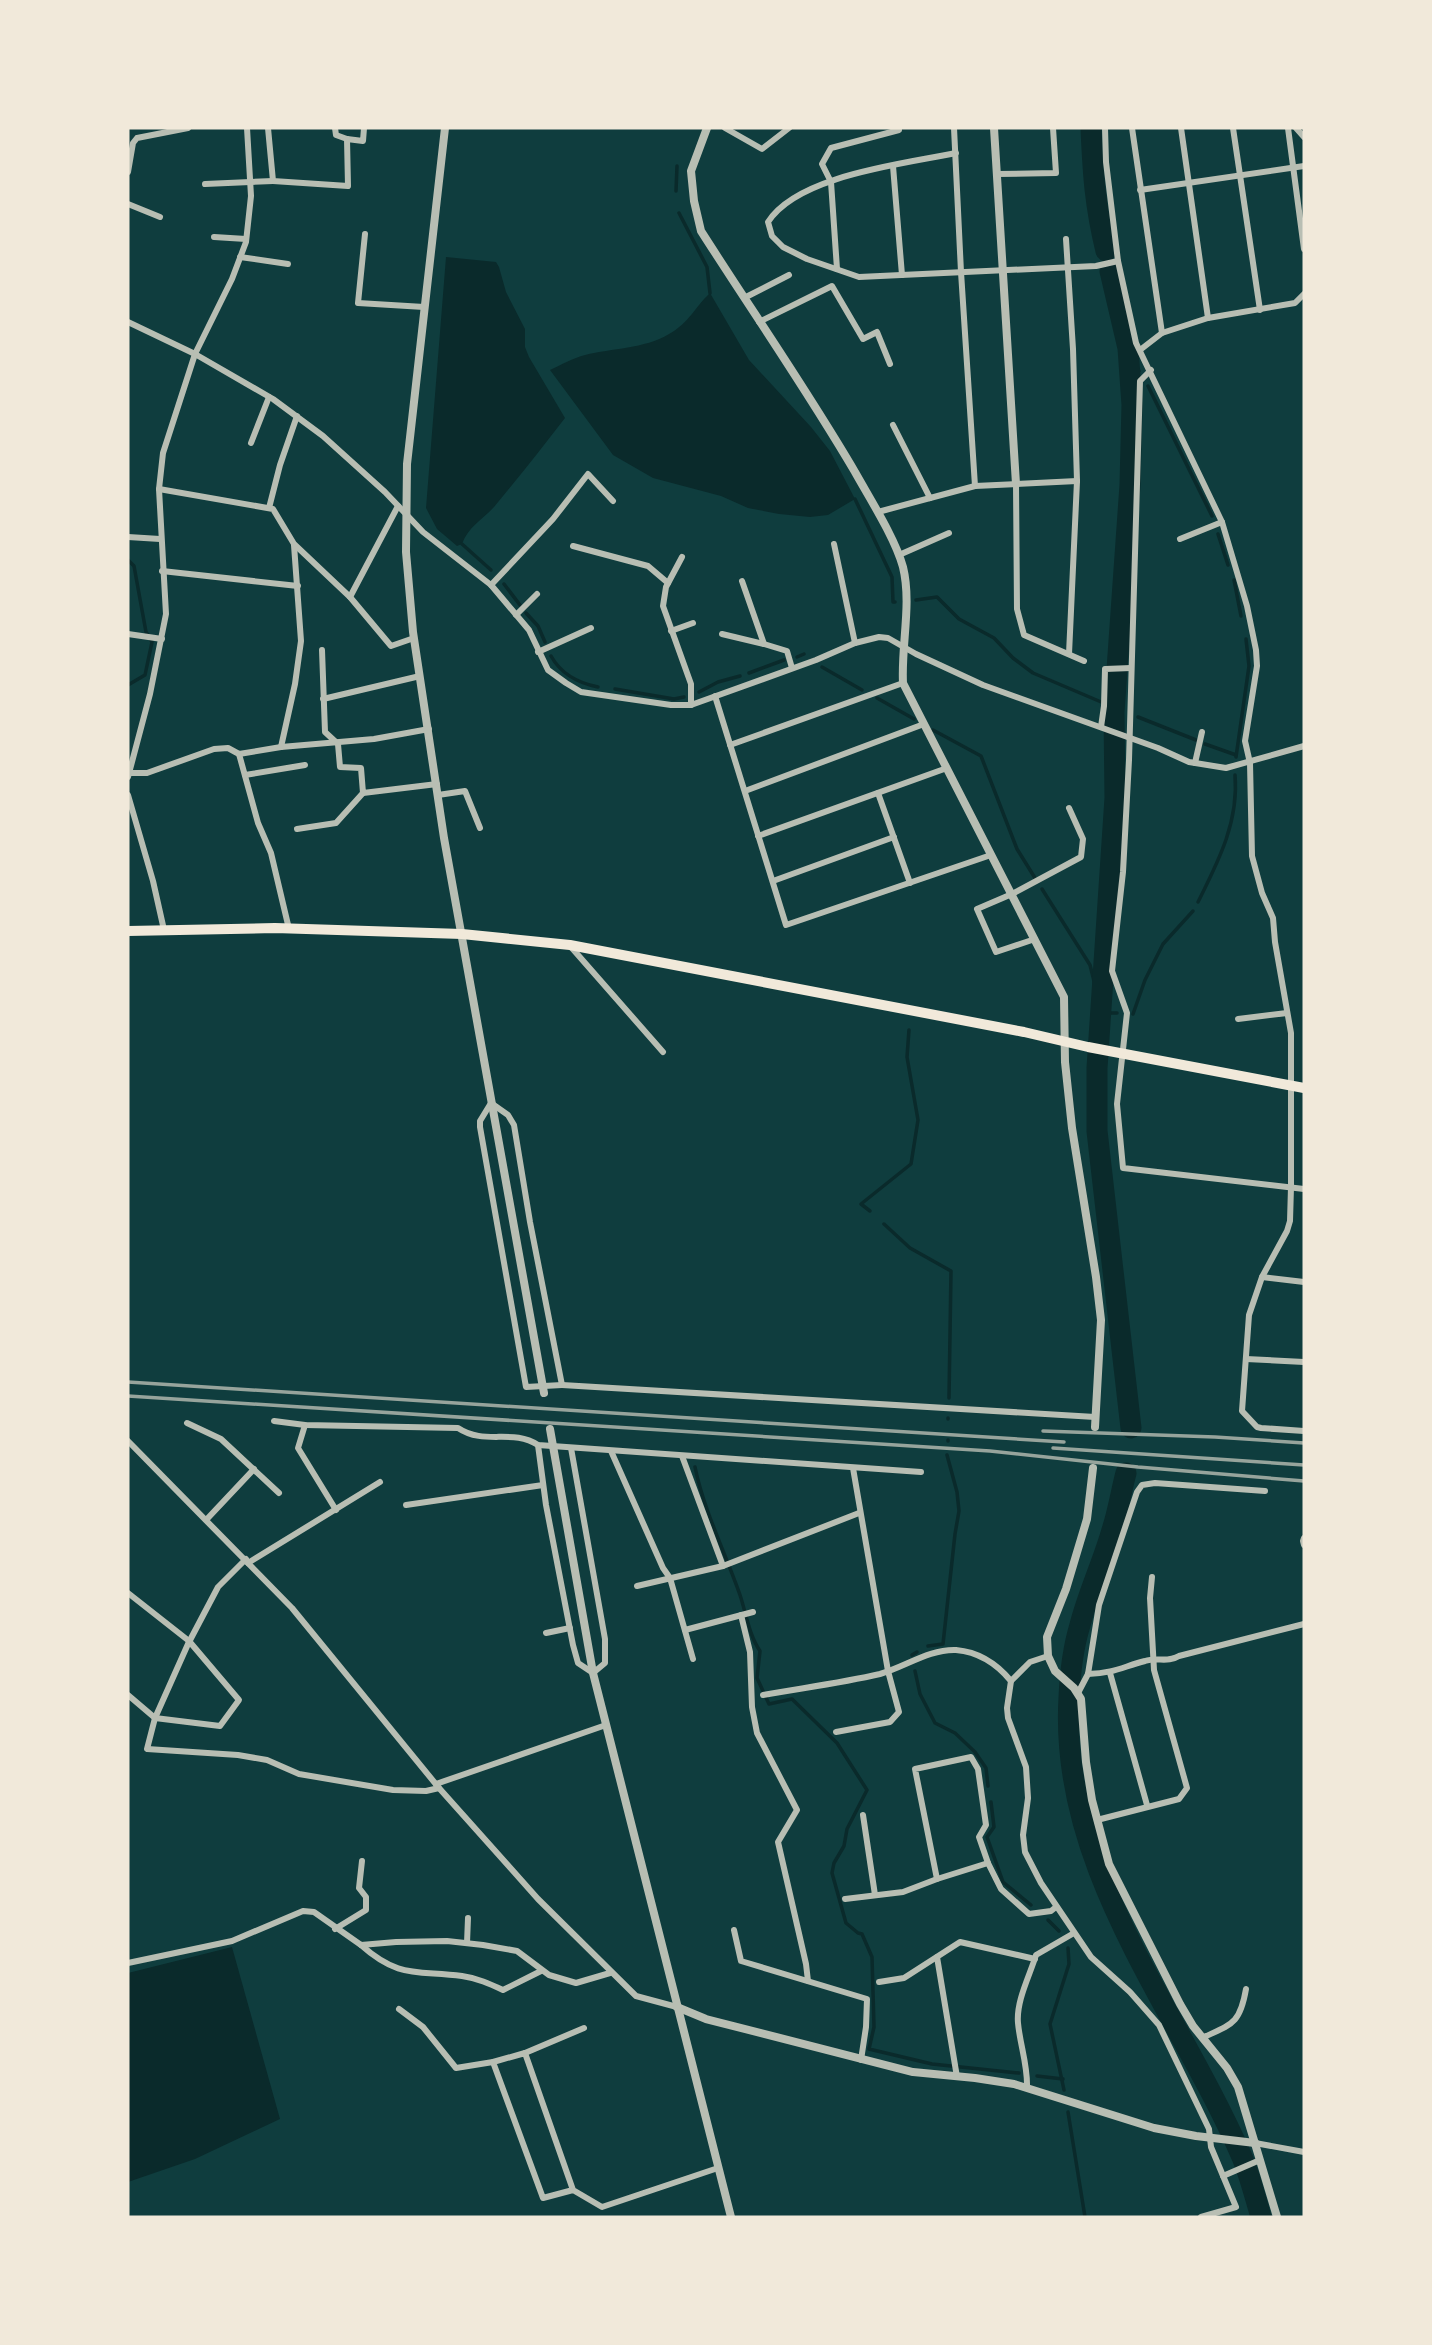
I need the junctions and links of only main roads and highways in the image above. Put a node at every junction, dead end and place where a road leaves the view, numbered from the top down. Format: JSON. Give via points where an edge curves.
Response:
{"nodes":[{"id":1,"x":128,"y":930,"type":"edge"},
{"id":2,"x":1304,"y":1088,"type":"edge"}],
"edges":[{"from":1,"to":2,"type":"highway","via":[[462,934],[570,945]]}]}
